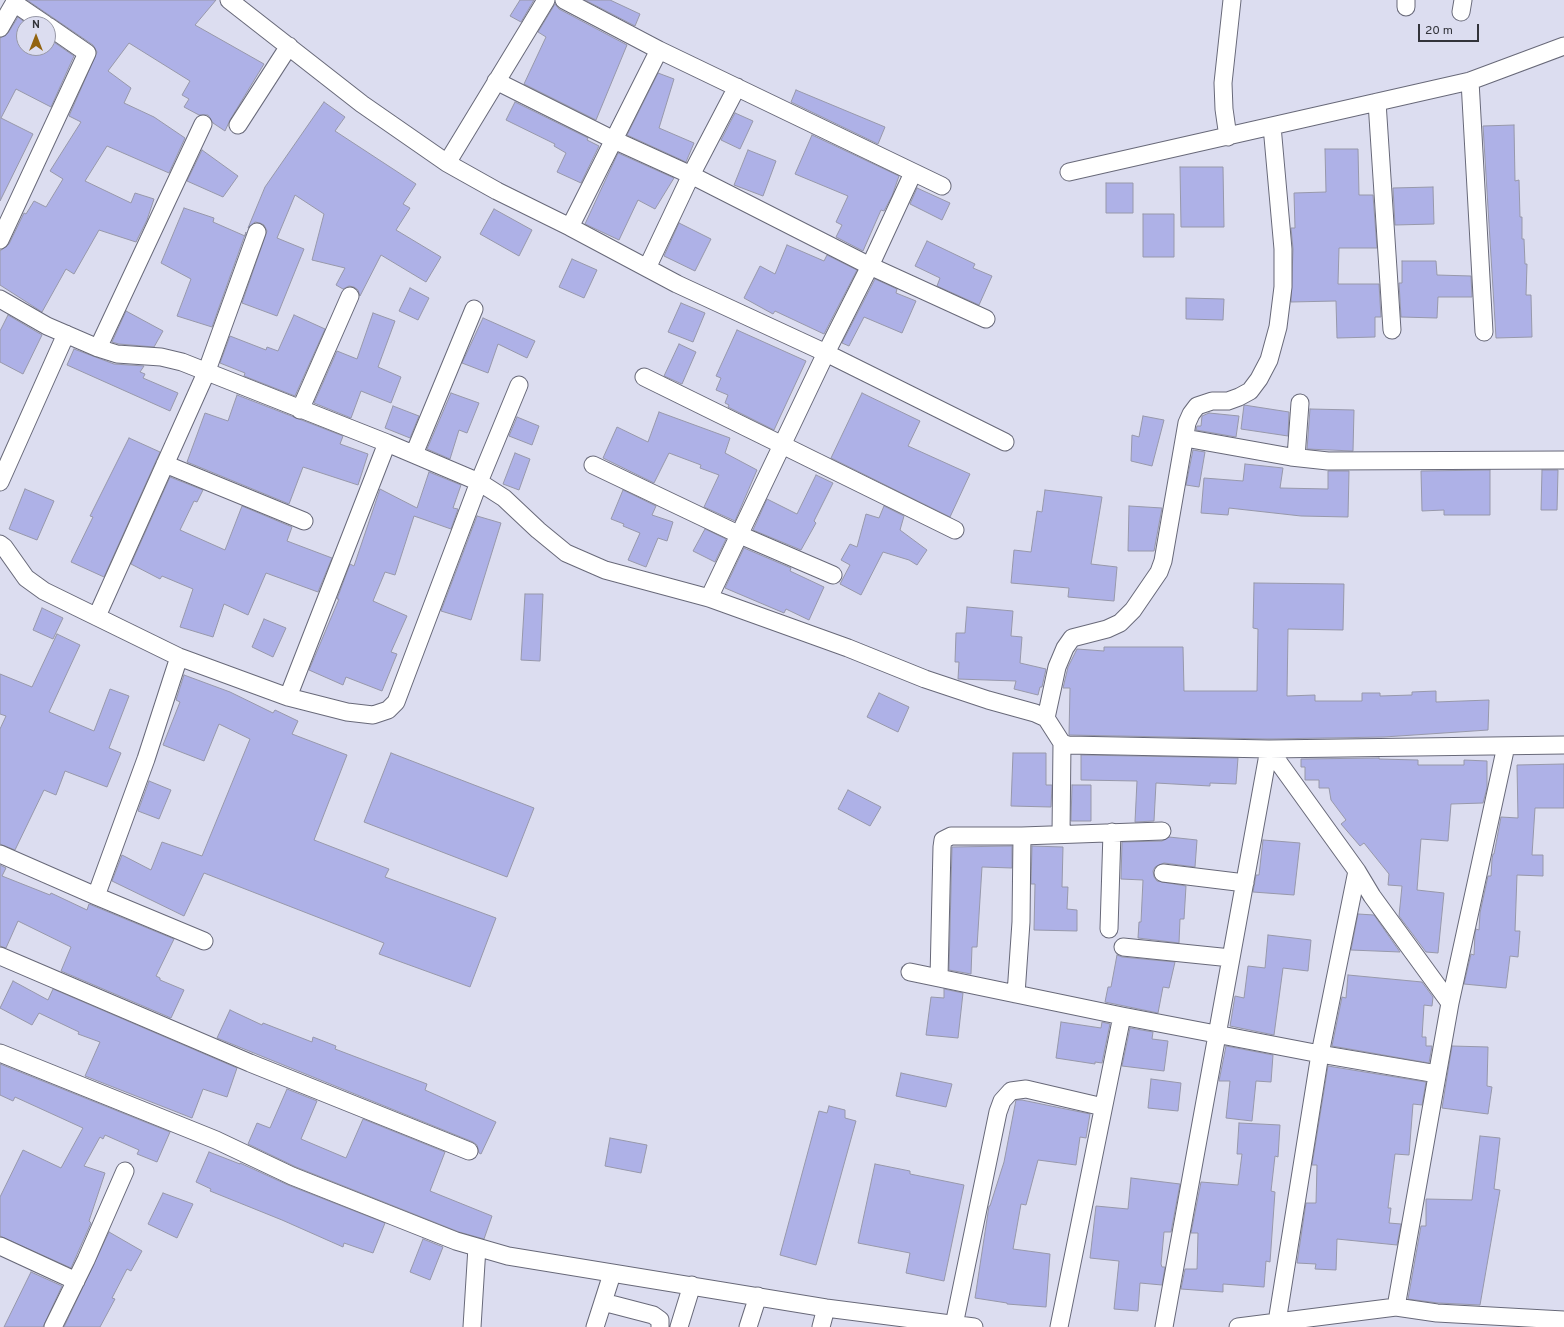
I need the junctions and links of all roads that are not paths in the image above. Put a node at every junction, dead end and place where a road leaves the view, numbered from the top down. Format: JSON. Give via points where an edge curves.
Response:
{"nodes":[{"id":1,"x":229,"y":0,"type":"edge"},
{"id":2,"x":546,"y":0,"type":"edge"},
{"id":3,"x":564,"y":0,"type":"edge"},
{"id":4,"x":1232,"y":0,"type":"edge"},
{"id":5,"x":15,"y":1,"type":"edge"},
{"id":6,"x":35,"y":16,"type":"edge"},
{"id":7,"x":0,"y":28,"type":"edge"},
{"id":8,"x":56,"y":32,"type":"edge"},
{"id":9,"x":289,"y":46,"type":"junction"},
{"id":10,"x":1564,"y":46,"type":"edge"},
{"id":11,"x":659,"y":50,"type":"junction"},
{"id":12,"x":496,"y":81,"type":"junction"},
{"id":13,"x":1470,"y":81,"type":"junction"},
{"id":14,"x":737,"y":87,"type":"junction"},
{"id":15,"x":1377,"y":102,"type":"junction"},
{"id":16,"x":203,"y":124,"type":"dead end"},
{"id":17,"x":238,"y":125,"type":"dead end"},
{"id":18,"x":1272,"y":126,"type":"junction"},
{"id":19,"x":1228,"y":137,"type":"junction"},
{"id":20,"x":614,"y":140,"type":"junction"},
{"id":21,"x":447,"y":163,"type":"junction"},
{"id":22,"x":1069,"y":172,"type":"dead end"},
{"id":23,"x":913,"y":173,"type":"junction"},
{"id":24,"x":691,"y":175,"type":"junction"},
{"id":25,"x":942,"y":186,"type":"dead end"},
{"id":26,"x":570,"y":227,"type":"junction"},
{"id":27,"x":257,"y":232,"type":"dead end"},
{"id":28,"x":0,"y":240,"type":"edge"},
{"id":29,"x":870,"y":266,"type":"junction"},
{"id":30,"x":647,"y":268,"type":"junction"},
{"id":31,"x":350,"y":296,"type":"dead end"},
{"id":32,"x":0,"y":299,"type":"edge"},
{"id":33,"x":474,"y":309,"type":"dead end"},
{"id":34,"x":986,"y":319,"type":"dead end"},
{"id":35,"x":1392,"y":330,"type":"dead end"},
{"id":36,"x":1484,"y":332,"type":"dead end"},
{"id":37,"x":66,"y":334,"type":"junction"},
{"id":38,"x":98,"y":348,"type":"junction"},
{"id":39,"x":826,"y":353,"type":"junction"},
{"id":40,"x":206,"y":373,"type":"junction"},
{"id":41,"x":644,"y":377,"type":"dead end"},
{"id":42,"x":519,"y":385,"type":"dead end"},
{"id":43,"x":1300,"y":403,"type":"dead end"},
{"id":44,"x":300,"y":410,"type":"junction"},
{"id":45,"x":1185,"y":438,"type":"junction"},
{"id":46,"x":1005,"y":442,"type":"dead end"},
{"id":47,"x":387,"y":443,"type":"junction"},
{"id":48,"x":782,"y":445,"type":"junction"},
{"id":49,"x":414,"y":454,"type":"junction"},
{"id":50,"x":1296,"y":457,"type":"junction"},
{"id":51,"x":1564,"y":460,"type":"edge"},
{"id":52,"x":165,"y":464,"type":"junction"},
{"id":53,"x":593,"y":465,"type":"dead end"},
{"id":54,"x":0,"y":482,"type":"edge"},
{"id":55,"x":479,"y":482,"type":"junction"},
{"id":56,"x":304,"y":522,"type":"dead end"},
{"id":57,"x":955,"y":530,"type":"dead end"},
{"id":58,"x":740,"y":535,"type":"junction"},
{"id":59,"x":1,"y":549,"type":"edge"},
{"id":60,"x":833,"y":576,"type":"dead end"},
{"id":61,"x":709,"y":598,"type":"junction"},
{"id":62,"x":97,"y":616,"type":"junction"},
{"id":63,"x":180,"y":657,"type":"junction"},
{"id":64,"x":288,"y":697,"type":"junction"},
{"id":65,"x":1046,"y":718,"type":"junction"},
{"id":66,"x":1062,"y":743,"type":"junction"},
{"id":67,"x":1564,"y":745,"type":"edge"},
{"id":68,"x":1506,"y":746,"type":"junction"},
{"id":69,"x":1269,"y":749,"type":"junction"},
{"id":70,"x":1162,"y":831,"type":"dead end"},
{"id":71,"x":1112,"y":832,"type":"junction"},
{"id":72,"x":1061,"y":834,"type":"junction"},
{"id":73,"x":1022,"y":836,"type":"junction"},
{"id":74,"x":0,"y":854,"type":"edge"},
{"id":75,"x":1356,"y":871,"type":"junction"},
{"id":76,"x":1163,"y":873,"type":"dead end"},
{"id":77,"x":1245,"y":882,"type":"junction"},
{"id":78,"x":96,"y":896,"type":"junction"},
{"id":79,"x":1109,"y":929,"type":"dead end"},
{"id":80,"x":204,"y":941,"type":"dead end"},
{"id":81,"x":1124,"y":947,"type":"dead end"},
{"id":82,"x":0,"y":956,"type":"edge"},
{"id":83,"x":1231,"y":958,"type":"junction"},
{"id":84,"x":910,"y":972,"type":"dead end"},
{"id":85,"x":939,"y":978,"type":"junction"},
{"id":86,"x":1016,"y":994,"type":"junction"},
{"id":87,"x":1450,"y":1003,"type":"junction"},
{"id":88,"x":1122,"y":1016,"type":"junction"},
{"id":89,"x":1217,"y":1033,"type":"junction"},
{"id":90,"x":0,"y":1053,"type":"edge"},
{"id":91,"x":1320,"y":1054,"type":"junction"},
{"id":92,"x":1437,"y":1074,"type":"junction"},
{"id":93,"x":1103,"y":1107,"type":"junction"},
{"id":94,"x":469,"y":1151,"type":"dead end"},
{"id":95,"x":125,"y":1171,"type":"dead end"},
{"id":96,"x":0,"y":1246,"type":"edge"},
{"id":97,"x":477,"y":1247,"type":"junction"},
{"id":98,"x":612,"y":1274,"type":"junction"},
{"id":99,"x":76,"y":1281,"type":"junction"},
{"id":100,"x":692,"y":1285,"type":"junction"},
{"id":101,"x":758,"y":1296,"type":"junction"},
{"id":102,"x":603,"y":1302,"type":"junction"},
{"id":103,"x":1396,"y":1307,"type":"junction"},
{"id":104,"x":826,"y":1308,"type":"junction"},
{"id":105,"x":1564,"y":1320,"type":"edge"},
{"id":106,"x":1277,"y":1322,"type":"junction"},
{"id":107,"x":913,"y":1323,"type":"edge"},
{"id":108,"x":954,"y":1325,"type":"junction"},
{"id":109,"x":53,"y":1327,"type":"edge"},
{"id":110,"x":472,"y":1327,"type":"edge"},
{"id":111,"x":596,"y":1327,"type":"edge"},
{"id":112,"x":660,"y":1327,"type":"edge"},
{"id":113,"x":679,"y":1327,"type":"edge"},
{"id":114,"x":748,"y":1327,"type":"edge"},
{"id":115,"x":822,"y":1327,"type":"edge"},
{"id":116,"x":974,"y":1327,"type":"edge"},
{"id":117,"x":1059,"y":1327,"type":"edge"},
{"id":118,"x":1164,"y":1327,"type":"edge"},
{"id":119,"x":1238,"y":1327,"type":"edge"}],
"edges":[{"from":1,"to":9,"type":"street"},
{"from":2,"to":12,"type":"street"},
{"from":3,"to":11,"type":"street"},
{"from":4,"to":19,"type":"street","via":[[1223,83]]},
{"from":5,"to":6,"type":"street"},
{"from":5,"to":7,"type":"street"},
{"from":8,"to":28,"type":"street","via":[[87,53]]},
{"from":9,"to":17,"type":"street"},
{"from":9,"to":21,"type":"street","via":[[362,104]]},
{"from":10,"to":13,"type":"street"},
{"from":11,"to":14,"type":"street"},
{"from":11,"to":20,"type":"street"},
{"from":12,"to":20,"type":"street"},
{"from":12,"to":21,"type":"street"},
{"from":13,"to":15,"type":"street"},
{"from":13,"to":36,"type":"street"},
{"from":14,"to":23,"type":"street"},
{"from":14,"to":24,"type":"street"},
{"from":15,"to":18,"type":"street"},
{"from":15,"to":35,"type":"street"},
{"from":16,"to":38,"type":"street"},
{"from":18,"to":19,"type":"street"},
{"from":18,"to":45,"type":"street","via":[[1283,249],[1283,287],[1278,327],[1271,353],[1259,380],[1250,391],[1239,398],[1212,401],[1197,406],[1187,423]]},
{"from":19,"to":22,"type":"street"},
{"from":20,"to":24,"type":"street"},
{"from":20,"to":26,"type":"street"},
{"from":21,"to":26,"type":"street"},
{"from":23,"to":25,"type":"street"},
{"from":23,"to":29,"type":"street"},
{"from":24,"to":29,"type":"street"},
{"from":24,"to":30,"type":"street"},
{"from":26,"to":30,"type":"street"},
{"from":27,"to":40,"type":"street"},
{"from":29,"to":34,"type":"street"},
{"from":29,"to":39,"type":"street"},
{"from":30,"to":39,"type":"street"},
{"from":31,"to":44,"type":"street"},
{"from":32,"to":37,"type":"street"},
{"from":33,"to":49,"type":"street"},
{"from":37,"to":38,"type":"street"},
{"from":37,"to":54,"type":"street"},
{"from":38,"to":40,"type":"street","via":[[117,354],[170,359]]},
{"from":39,"to":46,"type":"street"},
{"from":39,"to":48,"type":"street"},
{"from":40,"to":44,"type":"street"},
{"from":40,"to":52,"type":"street"},
{"from":41,"to":48,"type":"street"},
{"from":42,"to":55,"type":"street"},
{"from":43,"to":50,"type":"street"},
{"from":44,"to":47,"type":"street"},
{"from":45,"to":50,"type":"street"},
{"from":45,"to":65,"type":"street","via":[[1159,572],[1133,610],[1120,623],[1107,630],[1072,638],[1064,648],[1057,667]]},
{"from":47,"to":49,"type":"street"},
{"from":47,"to":64,"type":"street"},
{"from":48,"to":57,"type":"street"},
{"from":48,"to":58,"type":"street"},
{"from":49,"to":55,"type":"street"},
{"from":50,"to":51,"type":"street","via":[[1335,461]]},
{"from":52,"to":56,"type":"street"},
{"from":52,"to":62,"type":"street"},
{"from":53,"to":58,"type":"street"},
{"from":55,"to":61,"type":"street","via":[[504,498],[566,553],[605,570]]},
{"from":55,"to":64,"type":"street","via":[[396,702],[388,710],[373,715],[347,712]]},
{"from":58,"to":60,"type":"street"},
{"from":58,"to":61,"type":"street"},
{"from":59,"to":62,"type":"street","via":[[26,578],[44,591]]},
{"from":61,"to":65,"type":"street","via":[[925,679]]},
{"from":62,"to":63,"type":"street"},
{"from":63,"to":64,"type":"street"},
{"from":63,"to":78,"type":"street"},
{"from":65,"to":66,"type":"street"},
{"from":66,"to":69,"type":"street","via":[[1083,746]]},
{"from":66,"to":72,"type":"street"},
{"from":67,"to":68,"type":"street"},
{"from":68,"to":69,"type":"street"},
{"from":68,"to":87,"type":"street"},
{"from":69,"to":75,"type":"street"},
{"from":69,"to":77,"type":"street"},
{"from":70,"to":71,"type":"street"},
{"from":71,"to":72,"type":"street"},
{"from":71,"to":79,"type":"street"},
{"from":72,"to":73,"type":"street"},
{"from":73,"to":85,"type":"street","via":[[951,836],[944,840]]},
{"from":73,"to":86,"type":"street","via":[[1022,922]]},
{"from":74,"to":78,"type":"street"},
{"from":75,"to":87,"type":"street"},
{"from":75,"to":91,"type":"street"},
{"from":76,"to":77,"type":"street"},
{"from":77,"to":83,"type":"street"},
{"from":78,"to":80,"type":"street"},
{"from":81,"to":83,"type":"street"},
{"from":82,"to":94,"type":"street"},
{"from":83,"to":89,"type":"street"},
{"from":84,"to":85,"type":"street"},
{"from":85,"to":86,"type":"street"},
{"from":86,"to":88,"type":"street"},
{"from":87,"to":92,"type":"street"},
{"from":88,"to":89,"type":"street"},
{"from":88,"to":93,"type":"street"},
{"from":89,"to":91,"type":"street"},
{"from":89,"to":118,"type":"street"},
{"from":90,"to":97,"type":"street","via":[[216,1140],[292,1176]]},
{"from":91,"to":92,"type":"street"},
{"from":91,"to":106,"type":"street"},
{"from":92,"to":103,"type":"street"},
{"from":93,"to":108,"type":"street","via":[[1026,1089],[1012,1091],[1002,1101]]},
{"from":93,"to":117,"type":"street"},
{"from":95,"to":99,"type":"street"},
{"from":96,"to":99,"type":"street"},
{"from":97,"to":98,"type":"street","via":[[508,1256]]},
{"from":97,"to":110,"type":"street"},
{"from":98,"to":100,"type":"street"},
{"from":98,"to":102,"type":"street"},
{"from":99,"to":109,"type":"street"},
{"from":100,"to":101,"type":"street"},
{"from":100,"to":113,"type":"street"},
{"from":101,"to":104,"type":"street"},
{"from":101,"to":114,"type":"street"},
{"from":102,"to":111,"type":"street"},
{"from":102,"to":112,"type":"street","via":[[653,1315],[660,1320]]},
{"from":103,"to":105,"type":"street","via":[[1437,1313]]},
{"from":103,"to":106,"type":"street"},
{"from":104,"to":107,"type":"street"},
{"from":104,"to":115,"type":"street"},
{"from":106,"to":119,"type":"street"},
{"from":107,"to":108,"type":"street"},
{"from":108,"to":116,"type":"street"}]}
